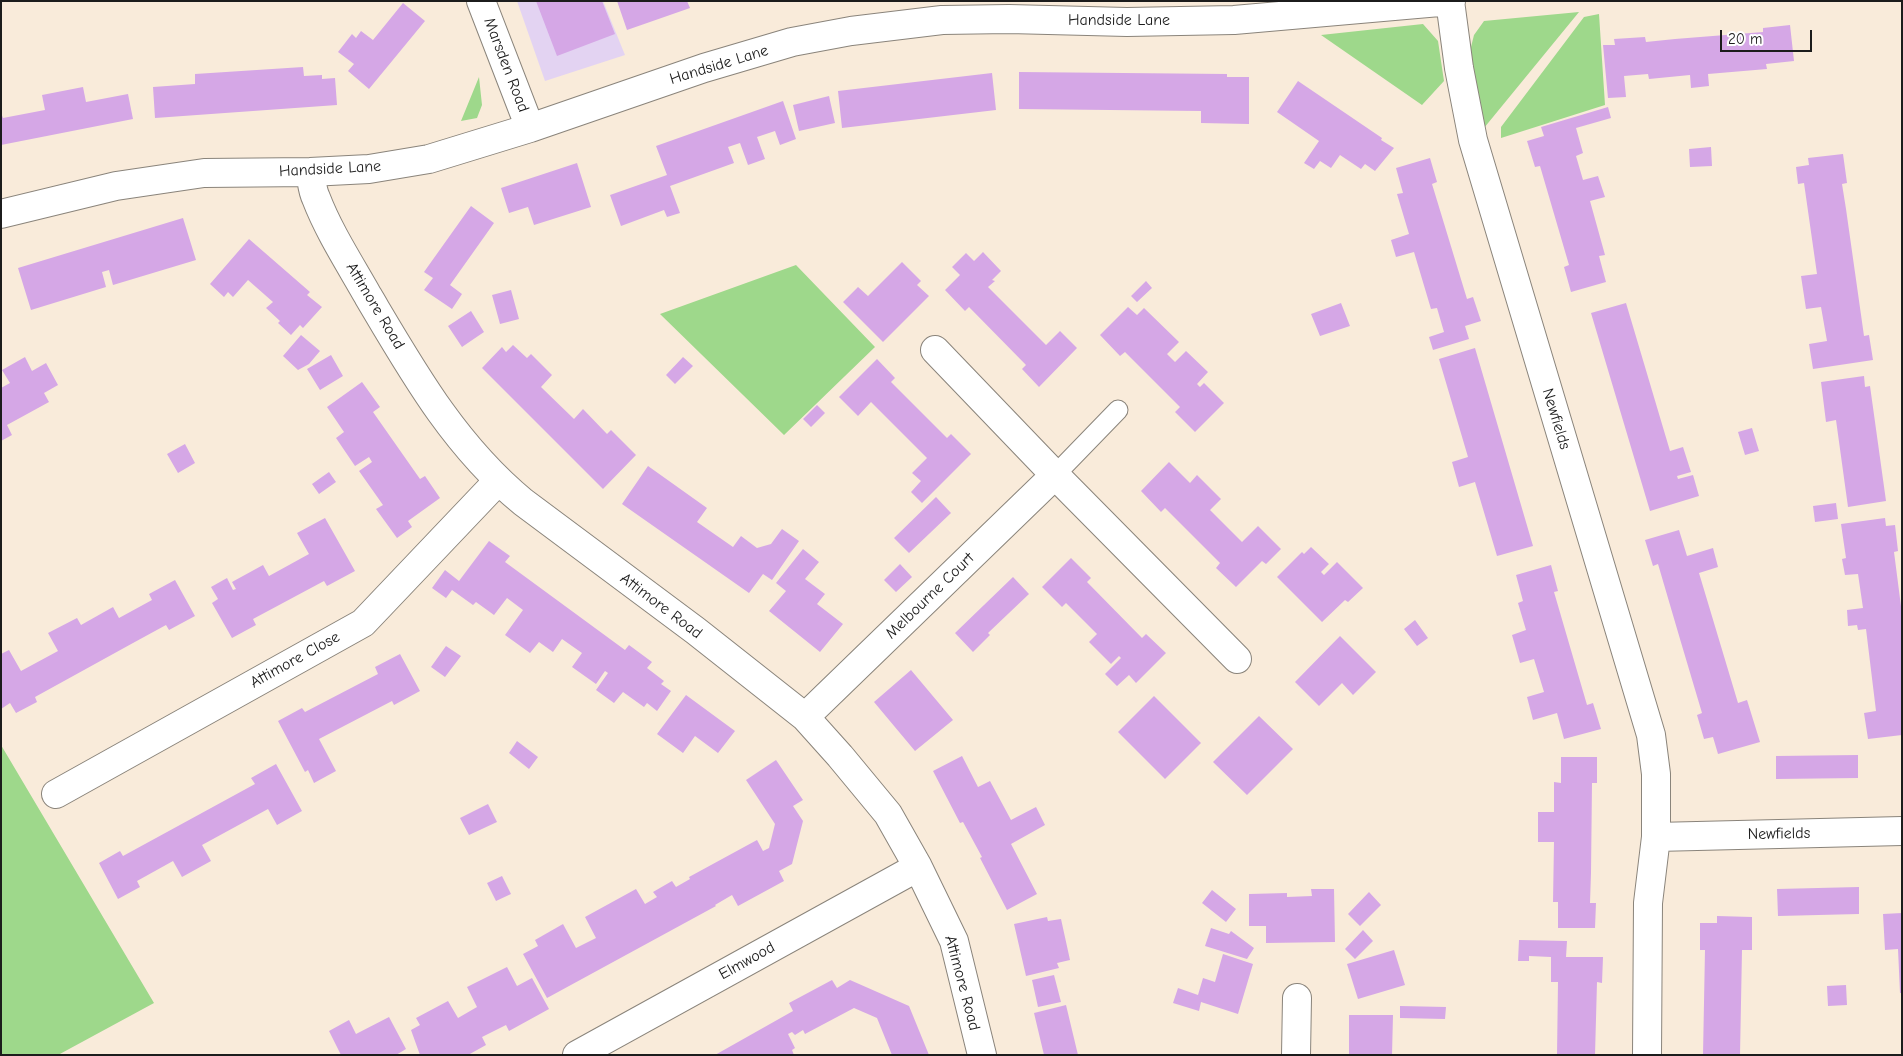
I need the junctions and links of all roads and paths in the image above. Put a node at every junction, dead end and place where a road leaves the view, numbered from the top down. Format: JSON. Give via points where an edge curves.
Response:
{"nodes":[{"id":1,"x":482,"y":1,"type":"edge"},
{"id":2,"x":1450,"y":1,"type":"edge"},
{"id":3,"x":1126,"y":11,"type":"edge"},
{"id":4,"x":530,"y":128,"type":"junction"},
{"id":5,"x":310,"y":172,"type":"junction"},
{"id":6,"x":1,"y":214,"type":"edge"},
{"id":7,"x":935,"y":350,"type":"dead end"},
{"id":8,"x":1118,"y":410,"type":"dead end"},
{"id":9,"x":1055,"y":475,"type":"junction"},
{"id":10,"x":498,"y":481,"type":"junction"},
{"id":11,"x":1237,"y":659,"type":"dead end"},
{"id":12,"x":805,"y":716,"type":"junction"},
{"id":13,"x":56,"y":794,"type":"dead end"},
{"id":14,"x":1902,"y":832,"type":"edge"},
{"id":15,"x":1656,"y":837,"type":"junction"},
{"id":16,"x":918,"y":867,"type":"junction"},
{"id":17,"x":1297,"y":998,"type":"dead end"},
{"id":18,"x":576,"y":1055,"type":"edge"},
{"id":19,"x":982,"y":1055,"type":"edge"},
{"id":20,"x":1296,"y":1055,"type":"edge"},
{"id":21,"x":1647,"y":1055,"type":"edge"}],
"edges":[{"from":1,"to":4,"type":"street","name":"Marsden Road"},
{"from":2,"to":3,"type":"street","name":"Handside Lane","via":[[1234,20]]},
{"from":2,"to":15,"type":"street","name":"Newfields","via":[[1473,140],[1651,735],[1656,774]]},
{"from":3,"to":4,"type":"street","name":"Handside Lane","via":[[942,20],[792,42],[704,68]]},
{"from":4,"to":5,"type":"street","name":"Handside Lane","via":[[429,159],[369,170]]},
{"from":5,"to":6,"type":"street","name":"Handside Lane","via":[[204,173],[116,186]]},
{"from":5,"to":10,"type":"street","name":"Attimore Road","via":[[315,197],[342,250],[420,384],[470,451]]},
{"from":7,"to":9,"type":"street"},
{"from":8,"to":9,"type":"lane"},
{"from":9,"to":11,"type":"street"},
{"from":9,"to":12,"type":"street","name":"Melbourne Court"},
{"from":10,"to":12,"type":"street","name":"Attimore Road"},
{"from":10,"to":13,"type":"street","name":"Attimore Close","via":[[363,623]]},
{"from":12,"to":16,"type":"street","name":"Attimore Road","via":[[888,814]]},
{"from":14,"to":15,"type":"street","name":"Newfields"},
{"from":15,"to":21,"type":"street","name":"Newfields","via":[[1648,902]]},
{"from":16,"to":18,"type":"street","name":"Elmwood"},
{"from":16,"to":19,"type":"street","name":"Attimore Road","via":[[954,941]]},
{"from":17,"to":20,"type":"street"}]}
